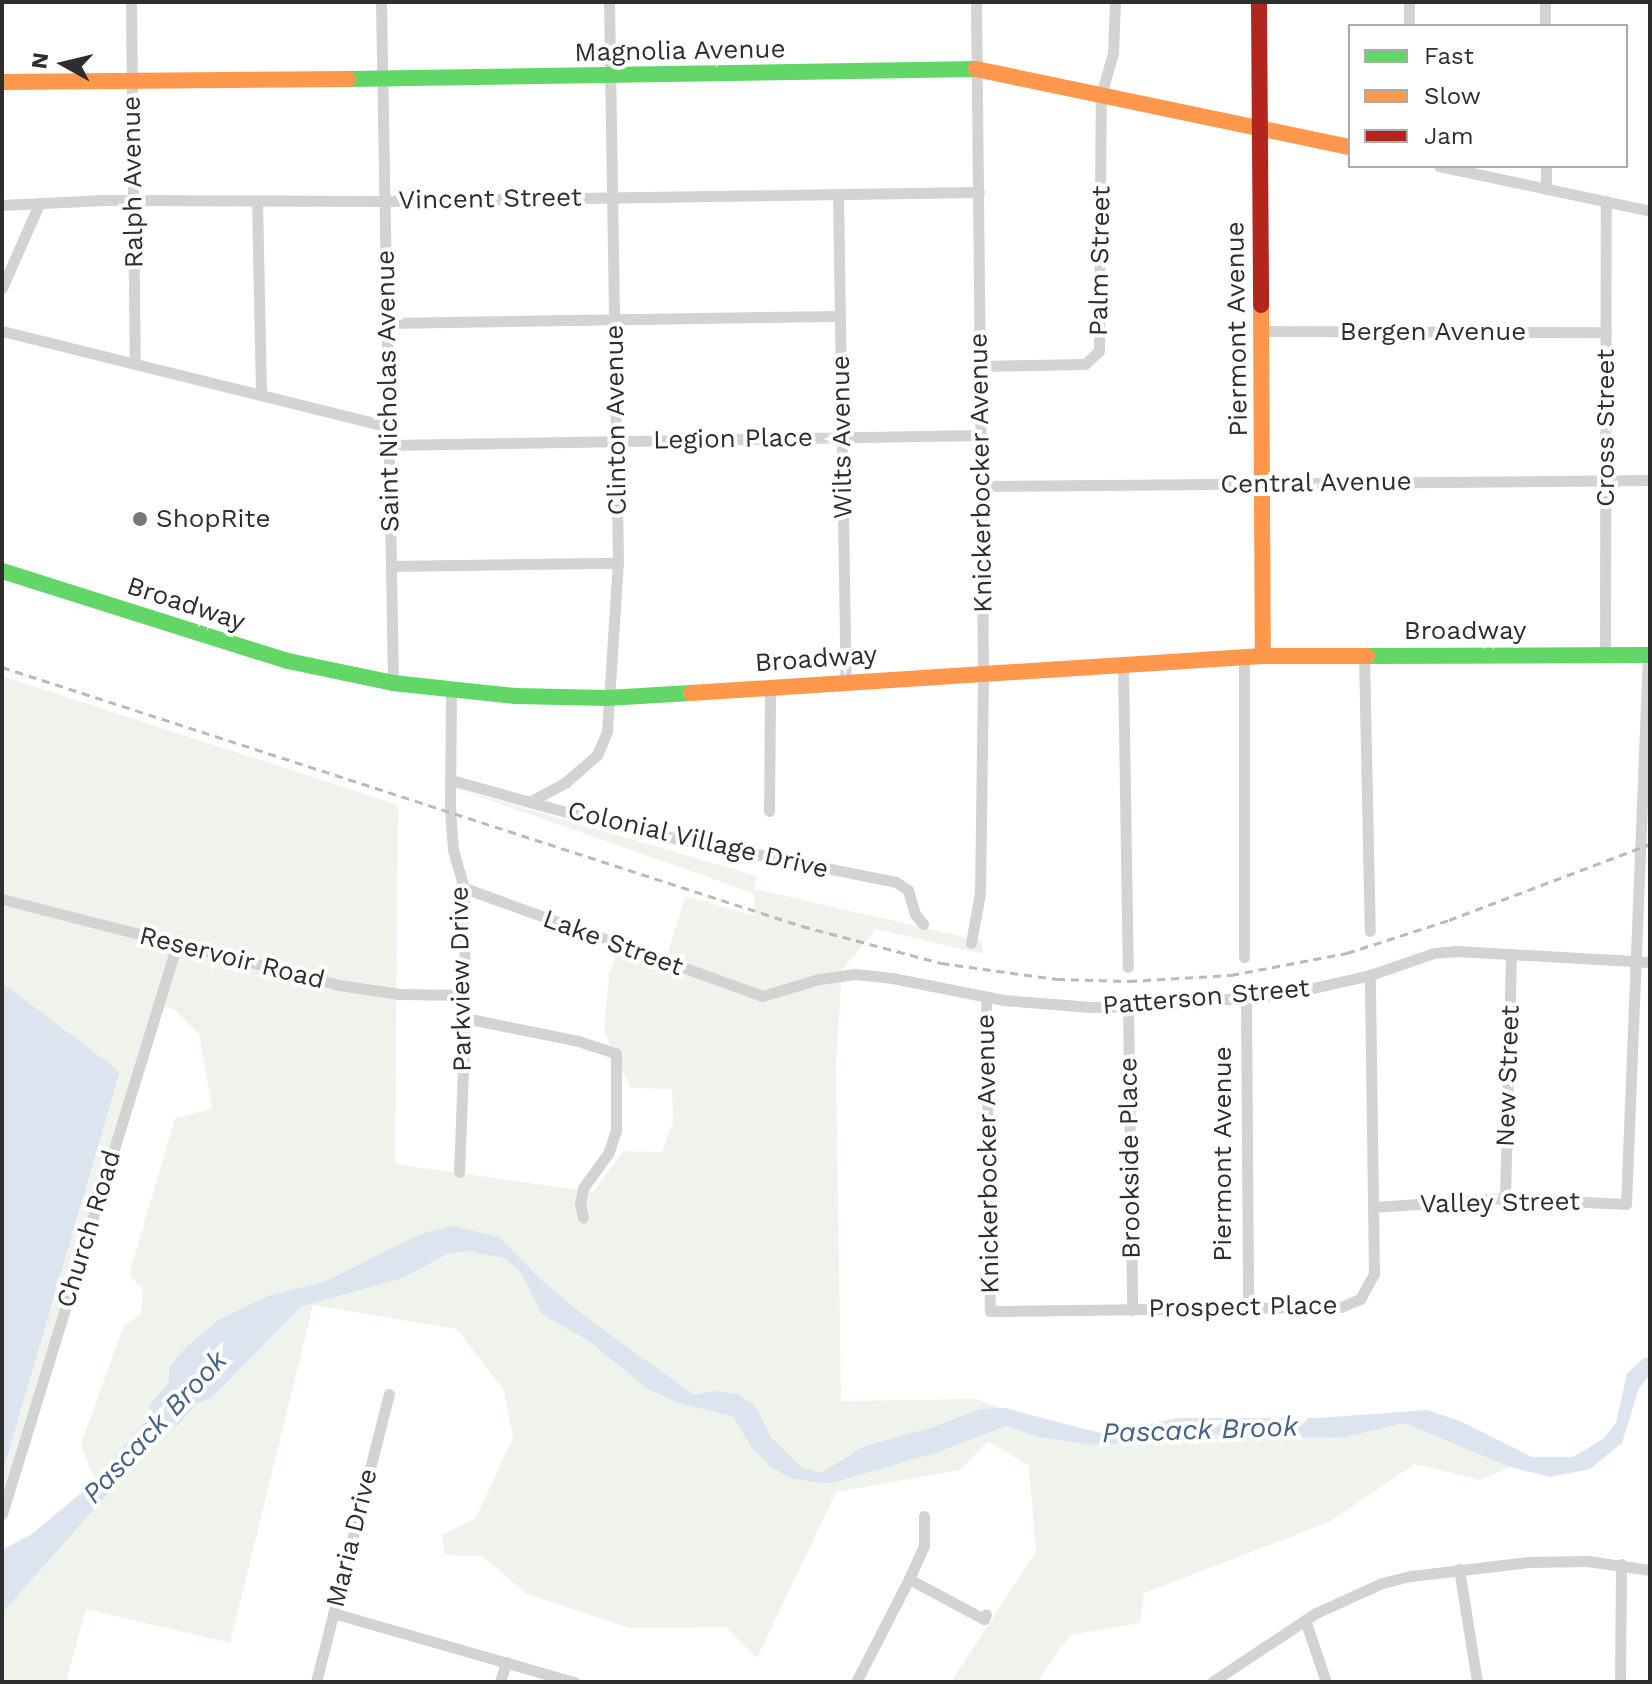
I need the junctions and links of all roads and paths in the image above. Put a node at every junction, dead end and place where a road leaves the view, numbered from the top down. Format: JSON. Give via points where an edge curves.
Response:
{"nodes":[{"id":1,"x":131,"y":2,"type":"edge"},
{"id":2,"x":381,"y":2,"type":"edge"},
{"id":3,"x":609,"y":2,"type":"edge"},
{"id":4,"x":976,"y":2,"type":"edge"},
{"id":5,"x":1115,"y":2,"type":"edge"},
{"id":6,"x":1259,"y":2,"type":"edge"},
{"id":7,"x":1409,"y":2,"type":"edge"},
{"id":8,"x":1545,"y":2,"type":"edge"},
{"id":9,"x":1409,"y":24,"type":"edge"},
{"id":10,"x":1545,"y":24,"type":"edge"},
{"id":11,"x":977,"y":69,"type":"junction"},
{"id":12,"x":611,"y":77,"type":"junction"},
{"id":13,"x":382,"y":79,"type":"junction"},
{"id":14,"x":132,"y":81,"type":"junction"},
{"id":15,"x":2,"y":82,"type":"edge"},
{"id":16,"x":1101,"y":95,"type":"junction"},
{"id":17,"x":1259,"y":129,"type":"junction"},
{"id":18,"x":1348,"y":147,"type":"edge"},
{"id":19,"x":1448,"y":168,"type":"edge"},
{"id":20,"x":1546,"y":168,"type":"edge"},
{"id":21,"x":1546,"y":189,"type":"junction"},
{"id":22,"x":979,"y":192,"type":"junction"},
{"id":23,"x":838,"y":194,"type":"junction"},
{"id":24,"x":612,"y":197,"type":"junction"},
{"id":25,"x":134,"y":200,"type":"junction"},
{"id":26,"x":257,"y":201,"type":"junction"},
{"id":27,"x":384,"y":201,"type":"junction"},
{"id":28,"x":1606,"y":201,"type":"junction"},
{"id":29,"x":39,"y":204,"type":"junction"},
{"id":30,"x":2,"y":205,"type":"edge"},
{"id":31,"x":1650,"y":211,"type":"edge"},
{"id":32,"x":2,"y":288,"type":"edge"},
{"id":33,"x":840,"y":316,"type":"junction"},
{"id":34,"x":614,"y":319,"type":"junction"},
{"id":35,"x":387,"y":323,"type":"junction"},
{"id":36,"x":2,"y":331,"type":"edge"},
{"id":37,"x":1261,"y":331,"type":"junction"},
{"id":38,"x":1606,"y":332,"type":"junction"},
{"id":39,"x":135,"y":362,"type":"junction"},
{"id":40,"x":980,"y":366,"type":"junction"},
{"id":41,"x":261,"y":394,"type":"junction"},
{"id":42,"x":389,"y":427,"type":"junction"},
{"id":43,"x":981,"y":435,"type":"junction"},
{"id":44,"x":842,"y":437,"type":"junction"},
{"id":45,"x":616,"y":441,"type":"junction"},
{"id":46,"x":389,"y":445,"type":"junction"},
{"id":47,"x":1606,"y":480,"type":"junction"},
{"id":48,"x":1650,"y":480,"type":"edge"},
{"id":49,"x":1263,"y":484,"type":"junction"},
{"id":50,"x":982,"y":486,"type":"junction"},
{"id":51,"x":618,"y":563,"type":"junction"},
{"id":52,"x":391,"y":566,"type":"junction"},
{"id":53,"x":2,"y":571,"type":"edge"},
{"id":54,"x":1605,"y":654,"type":"junction"},
{"id":55,"x":1364,"y":655,"type":"junction"},
{"id":56,"x":1649,"y":655,"type":"edge"},
{"id":57,"x":1263,"y":656,"type":"junction"},
{"id":58,"x":1244,"y":658,"type":"junction"},
{"id":59,"x":1123,"y":664,"type":"junction"},
{"id":60,"x":983,"y":671,"type":"junction"},
{"id":61,"x":846,"y":681,"type":"junction"},
{"id":62,"x":393,"y":683,"type":"junction"},
{"id":63,"x":770,"y":686,"type":"junction"},
{"id":64,"x":451,"y":691,"type":"junction"},
{"id":65,"x":607,"y":698,"type":"junction"},
{"id":66,"x":451,"y":780,"type":"junction"},
{"id":67,"x":531,"y":801,"type":"junction"},
{"id":68,"x":769,"y":811,"type":"dead end"},
{"id":69,"x":464,"y":888,"type":"junction"},
{"id":70,"x":2,"y":899,"type":"edge"},
{"id":71,"x":923,"y":924,"type":"dead end"},
{"id":72,"x":1370,"y":931,"type":"dead end"},
{"id":73,"x":971,"y":943,"type":"dead end"},
{"id":74,"x":177,"y":944,"type":"junction"},
{"id":75,"x":1511,"y":954,"type":"junction"},
{"id":76,"x":1244,"y":957,"type":"dead end"},
{"id":77,"x":1637,"y":961,"type":"junction"},
{"id":78,"x":1650,"y":962,"type":"edge"},
{"id":79,"x":1128,"y":967,"type":"dead end"},
{"id":80,"x":1370,"y":975,"type":"junction"},
{"id":81,"x":465,"y":995,"type":"junction"},
{"id":82,"x":762,"y":996,"type":"joint"},
{"id":83,"x":986,"y":997,"type":"junction"},
{"id":84,"x":1246,"y":999,"type":"junction"},
{"id":85,"x":1128,"y":1006,"type":"junction"},
{"id":86,"x":465,"y":1018,"type":"junction"},
{"id":87,"x":459,"y":1172,"type":"dead end"},
{"id":88,"x":1505,"y":1198,"type":"junction"},
{"id":89,"x":1374,"y":1207,"type":"junction"},
{"id":90,"x":583,"y":1218,"type":"dead end"},
{"id":91,"x":1248,"y":1308,"type":"junction"},
{"id":92,"x":1132,"y":1310,"type":"junction"},
{"id":93,"x":990,"y":1311,"type":"joint"},
{"id":94,"x":389,"y":1394,"type":"dead end"},
{"id":95,"x":2,"y":1514,"type":"edge"},
{"id":96,"x":924,"y":1516,"type":"dead end"},
{"id":97,"x":1621,"y":1564,"type":"junction"},
{"id":98,"x":1459,"y":1569,"type":"junction"},
{"id":99,"x":1650,"y":1570,"type":"edge"},
{"id":100,"x":909,"y":1579,"type":"junction"},
{"id":101,"x":333,"y":1613,"type":"junction"},
{"id":102,"x":986,"y":1614,"type":"dead end"},
{"id":103,"x":1305,"y":1620,"type":"junction"},
{"id":104,"x":506,"y":1662,"type":"junction"},
{"id":105,"x":316,"y":1682,"type":"edge"},
{"id":106,"x":500,"y":1682,"type":"edge"},
{"id":107,"x":574,"y":1682,"type":"edge"},
{"id":108,"x":856,"y":1682,"type":"edge"},
{"id":109,"x":1212,"y":1682,"type":"edge"},
{"id":110,"x":1326,"y":1682,"type":"edge"},
{"id":111,"x":1477,"y":1682,"type":"edge"},
{"id":112,"x":1620,"y":1682,"type":"edge"}],
"edges":[{"from":1,"to":14,"type":"street","name":"Ralph Avenue"},
{"from":2,"to":13,"type":"street","name":"Saint Nicholas Avenue"},
{"from":3,"to":12,"type":"street","name":"Clinton Avenue"},
{"from":4,"to":11,"type":"street","name":"Knickerbocker Avenue"},
{"from":5,"to":16,"type":"street","name":"Palm Street","via":[[1113,53]]},
{"from":6,"to":17,"type":"street","name":"Piermont Avenue"},
{"from":7,"to":9,"type":"street"},
{"from":8,"to":10,"type":"street"},
{"from":11,"to":12,"type":"street","name":"Magnolia Avenue"},
{"from":11,"to":16,"type":"street","name":"Magnolia Avenue"},
{"from":11,"to":22,"type":"street","name":"Knickerbocker Avenue"},
{"from":12,"to":13,"type":"street","name":"Magnolia Avenue"},
{"from":12,"to":24,"type":"street","name":"Clinton Avenue"},
{"from":13,"to":14,"type":"street","name":"Magnolia Avenue"},
{"from":13,"to":27,"type":"street","name":"Saint Nicholas Avenue"},
{"from":14,"to":15,"type":"street","name":"Magnolia Avenue"},
{"from":14,"to":25,"type":"street","name":"Ralph Avenue"},
{"from":16,"to":17,"type":"street","name":"Magnolia Avenue"},
{"from":16,"to":40,"type":"street","name":"Palm Street","via":[[1099,351],[1085,364]]},
{"from":17,"to":18,"type":"street","name":"Magnolia Avenue"},
{"from":17,"to":37,"type":"street","name":"Piermont Avenue"},
{"from":19,"to":21,"type":"street"},
{"from":20,"to":21,"type":"street"},
{"from":21,"to":28,"type":"street"},
{"from":22,"to":23,"type":"street","name":"Vincent Street"},
{"from":22,"to":40,"type":"street","name":"Knickerbocker Avenue"},
{"from":23,"to":24,"type":"street","name":"Vincent Street"},
{"from":23,"to":33,"type":"street","name":"Wilts Avenue"},
{"from":24,"to":27,"type":"street","name":"Vincent Street"},
{"from":24,"to":34,"type":"street","name":"Clinton Avenue"},
{"from":25,"to":26,"type":"street","name":"Vincent Street"},
{"from":25,"to":29,"type":"street","name":"Vincent Street"},
{"from":25,"to":39,"type":"street","name":"Ralph Avenue"},
{"from":26,"to":27,"type":"street","name":"Vincent Street"},
{"from":26,"to":41,"type":"street"},
{"from":27,"to":35,"type":"street","name":"Saint Nicholas Avenue"},
{"from":28,"to":31,"type":"street"},
{"from":28,"to":38,"type":"street","name":"Cross Street"},
{"from":29,"to":30,"type":"street","name":"Vincent Street"},
{"from":29,"to":32,"type":"street"},
{"from":33,"to":34,"type":"street"},
{"from":33,"to":44,"type":"street","name":"Wilts Avenue"},
{"from":34,"to":35,"type":"street"},
{"from":34,"to":45,"type":"street","name":"Clinton Avenue"},
{"from":35,"to":42,"type":"street","name":"Saint Nicholas Avenue"},
{"from":36,"to":39,"type":"street"},
{"from":37,"to":38,"type":"street","name":"Bergen Avenue"},
{"from":37,"to":49,"type":"street","name":"Piermont Avenue"},
{"from":38,"to":47,"type":"street","name":"Cross Street"},
{"from":39,"to":41,"type":"street"},
{"from":40,"to":43,"type":"street","name":"Knickerbocker Avenue"},
{"from":41,"to":42,"type":"street"},
{"from":42,"to":46,"type":"street","name":"Saint Nicholas Avenue"},
{"from":43,"to":44,"type":"street","name":"Legion Place"},
{"from":43,"to":50,"type":"street","name":"Knickerbocker Avenue"},
{"from":44,"to":45,"type":"street","name":"Legion Place"},
{"from":44,"to":61,"type":"street","name":"Wilts Avenue"},
{"from":45,"to":46,"type":"street","name":"Legion Place"},
{"from":45,"to":51,"type":"street","name":"Clinton Avenue"},
{"from":46,"to":52,"type":"street","name":"Saint Nicholas Avenue"},
{"from":47,"to":48,"type":"street","name":"Central Avenue"},
{"from":47,"to":49,"type":"street","name":"Central Avenue"},
{"from":47,"to":54,"type":"street","name":"Cross Street"},
{"from":49,"to":50,"type":"street","name":"Central Avenue"},
{"from":49,"to":57,"type":"street","name":"Piermont Avenue"},
{"from":50,"to":60,"type":"street","name":"Knickerbocker Avenue"},
{"from":51,"to":52,"type":"street"},
{"from":51,"to":65,"type":"street","name":"Clinton Avenue"},
{"from":52,"to":62,"type":"street","name":"Saint Nicholas Avenue"},
{"from":53,"to":62,"type":"street","name":"Broadway","via":[[251,650]]},
{"from":54,"to":55,"type":"street","name":"Broadway"},
{"from":54,"to":56,"type":"street","name":"Broadway"},
{"from":55,"to":57,"type":"street","name":"Broadway"},
{"from":55,"to":72,"type":"street"},
{"from":56,"to":77,"type":"street"},
{"from":57,"to":58,"type":"street","name":"Broadway"},
{"from":58,"to":59,"type":"street","name":"Broadway"},
{"from":58,"to":76,"type":"street"},
{"from":59,"to":60,"type":"street","name":"Broadway"},
{"from":59,"to":79,"type":"street"},
{"from":60,"to":61,"type":"street","name":"Broadway"},
{"from":60,"to":73,"type":"street","name":"Knickerbocker Avenue","via":[[980,893]]},
{"from":61,"to":63,"type":"street","name":"Broadway"},
{"from":62,"to":64,"type":"street","name":"Broadway"},
{"from":63,"to":65,"type":"street","name":"Broadway"},
{"from":63,"to":68,"type":"street"},
{"from":64,"to":65,"type":"street","name":"Broadway"},
{"from":64,"to":66,"type":"street","name":"Parkview Drive"},
{"from":65,"to":67,"type":"street","name":"Clinton Avenue","via":[[607,731],[597,755],[566,782]]},
{"from":66,"to":67,"type":"street","name":"Colonial Village Drive"},
{"from":66,"to":69,"type":"street","name":"Parkview Drive","via":[[453,850]]},
{"from":67,"to":71,"type":"street","name":"Colonial Village Drive","via":[[649,834],[896,882],[908,890]]},
{"from":69,"to":81,"type":"street","name":"Parkview Drive"},
{"from":69,"to":82,"type":"street","name":"Lake Street"},
{"from":70,"to":74,"type":"street","name":"Reservoir Road"},
{"from":74,"to":81,"type":"street","name":"Reservoir Road","via":[[361,989]]},
{"from":74,"to":95,"type":"street","name":"Church Road"},
{"from":75,"to":77,"type":"street","name":"Patterson Street"},
{"from":75,"to":80,"type":"street","name":"Patterson Street","via":[[1434,953]]},
{"from":75,"to":88,"type":"street","name":"New Street"},
{"from":77,"to":78,"type":"street","name":"Patterson Street"},
{"from":77,"to":88,"type":"street","name":"Valley Street","via":[[1626,1204]]},
{"from":80,"to":84,"type":"street","name":"Patterson Street"},
{"from":80,"to":89,"type":"street","name":"Prospect Place"},
{"from":81,"to":86,"type":"street","name":"Parkview Drive"},
{"from":82,"to":83,"type":"street","name":"Patterson Street","via":[[855,974]]},
{"from":83,"to":85,"type":"street","name":"Patterson Street"},
{"from":83,"to":93,"type":"street","name":"Knickerbocker Avenue"},
{"from":84,"to":85,"type":"street","name":"Patterson Street"},
{"from":84,"to":91,"type":"street","name":"Piermont Avenue"},
{"from":85,"to":92,"type":"street","name":"Brookside Place"},
{"from":86,"to":87,"type":"street","name":"Parkview Drive"},
{"from":86,"to":90,"type":"street","via":[[616,1053],[616,1130],[609,1152],[583,1188]]},
{"from":88,"to":89,"type":"street","name":"Valley Street"},
{"from":89,"to":91,"type":"street","name":"Prospect Place","via":[[1374,1274],[1360,1299],[1341,1307]]},
{"from":91,"to":92,"type":"street","name":"Prospect Place"},
{"from":92,"to":93,"type":"street","name":"Prospect Place"},
{"from":94,"to":101,"type":"street","name":"Maria Drive"},
{"from":96,"to":100,"type":"street","via":[[924,1545]]},
{"from":97,"to":98,"type":"street","via":[[1528,1562]]},
{"from":97,"to":99,"type":"street"},
{"from":97,"to":112,"type":"street"},
{"from":98,"to":103,"type":"street","via":[[1382,1583]]},
{"from":98,"to":111,"type":"street"},
{"from":100,"to":102,"type":"street","via":[[984,1619]]},
{"from":100,"to":108,"type":"street"},
{"from":101,"to":104,"type":"street"},
{"from":101,"to":105,"type":"street","name":"Maria Drive"},
{"from":103,"to":109,"type":"street"},
{"from":103,"to":110,"type":"street"},
{"from":104,"to":106,"type":"street"},
{"from":104,"to":107,"type":"street"}]}
